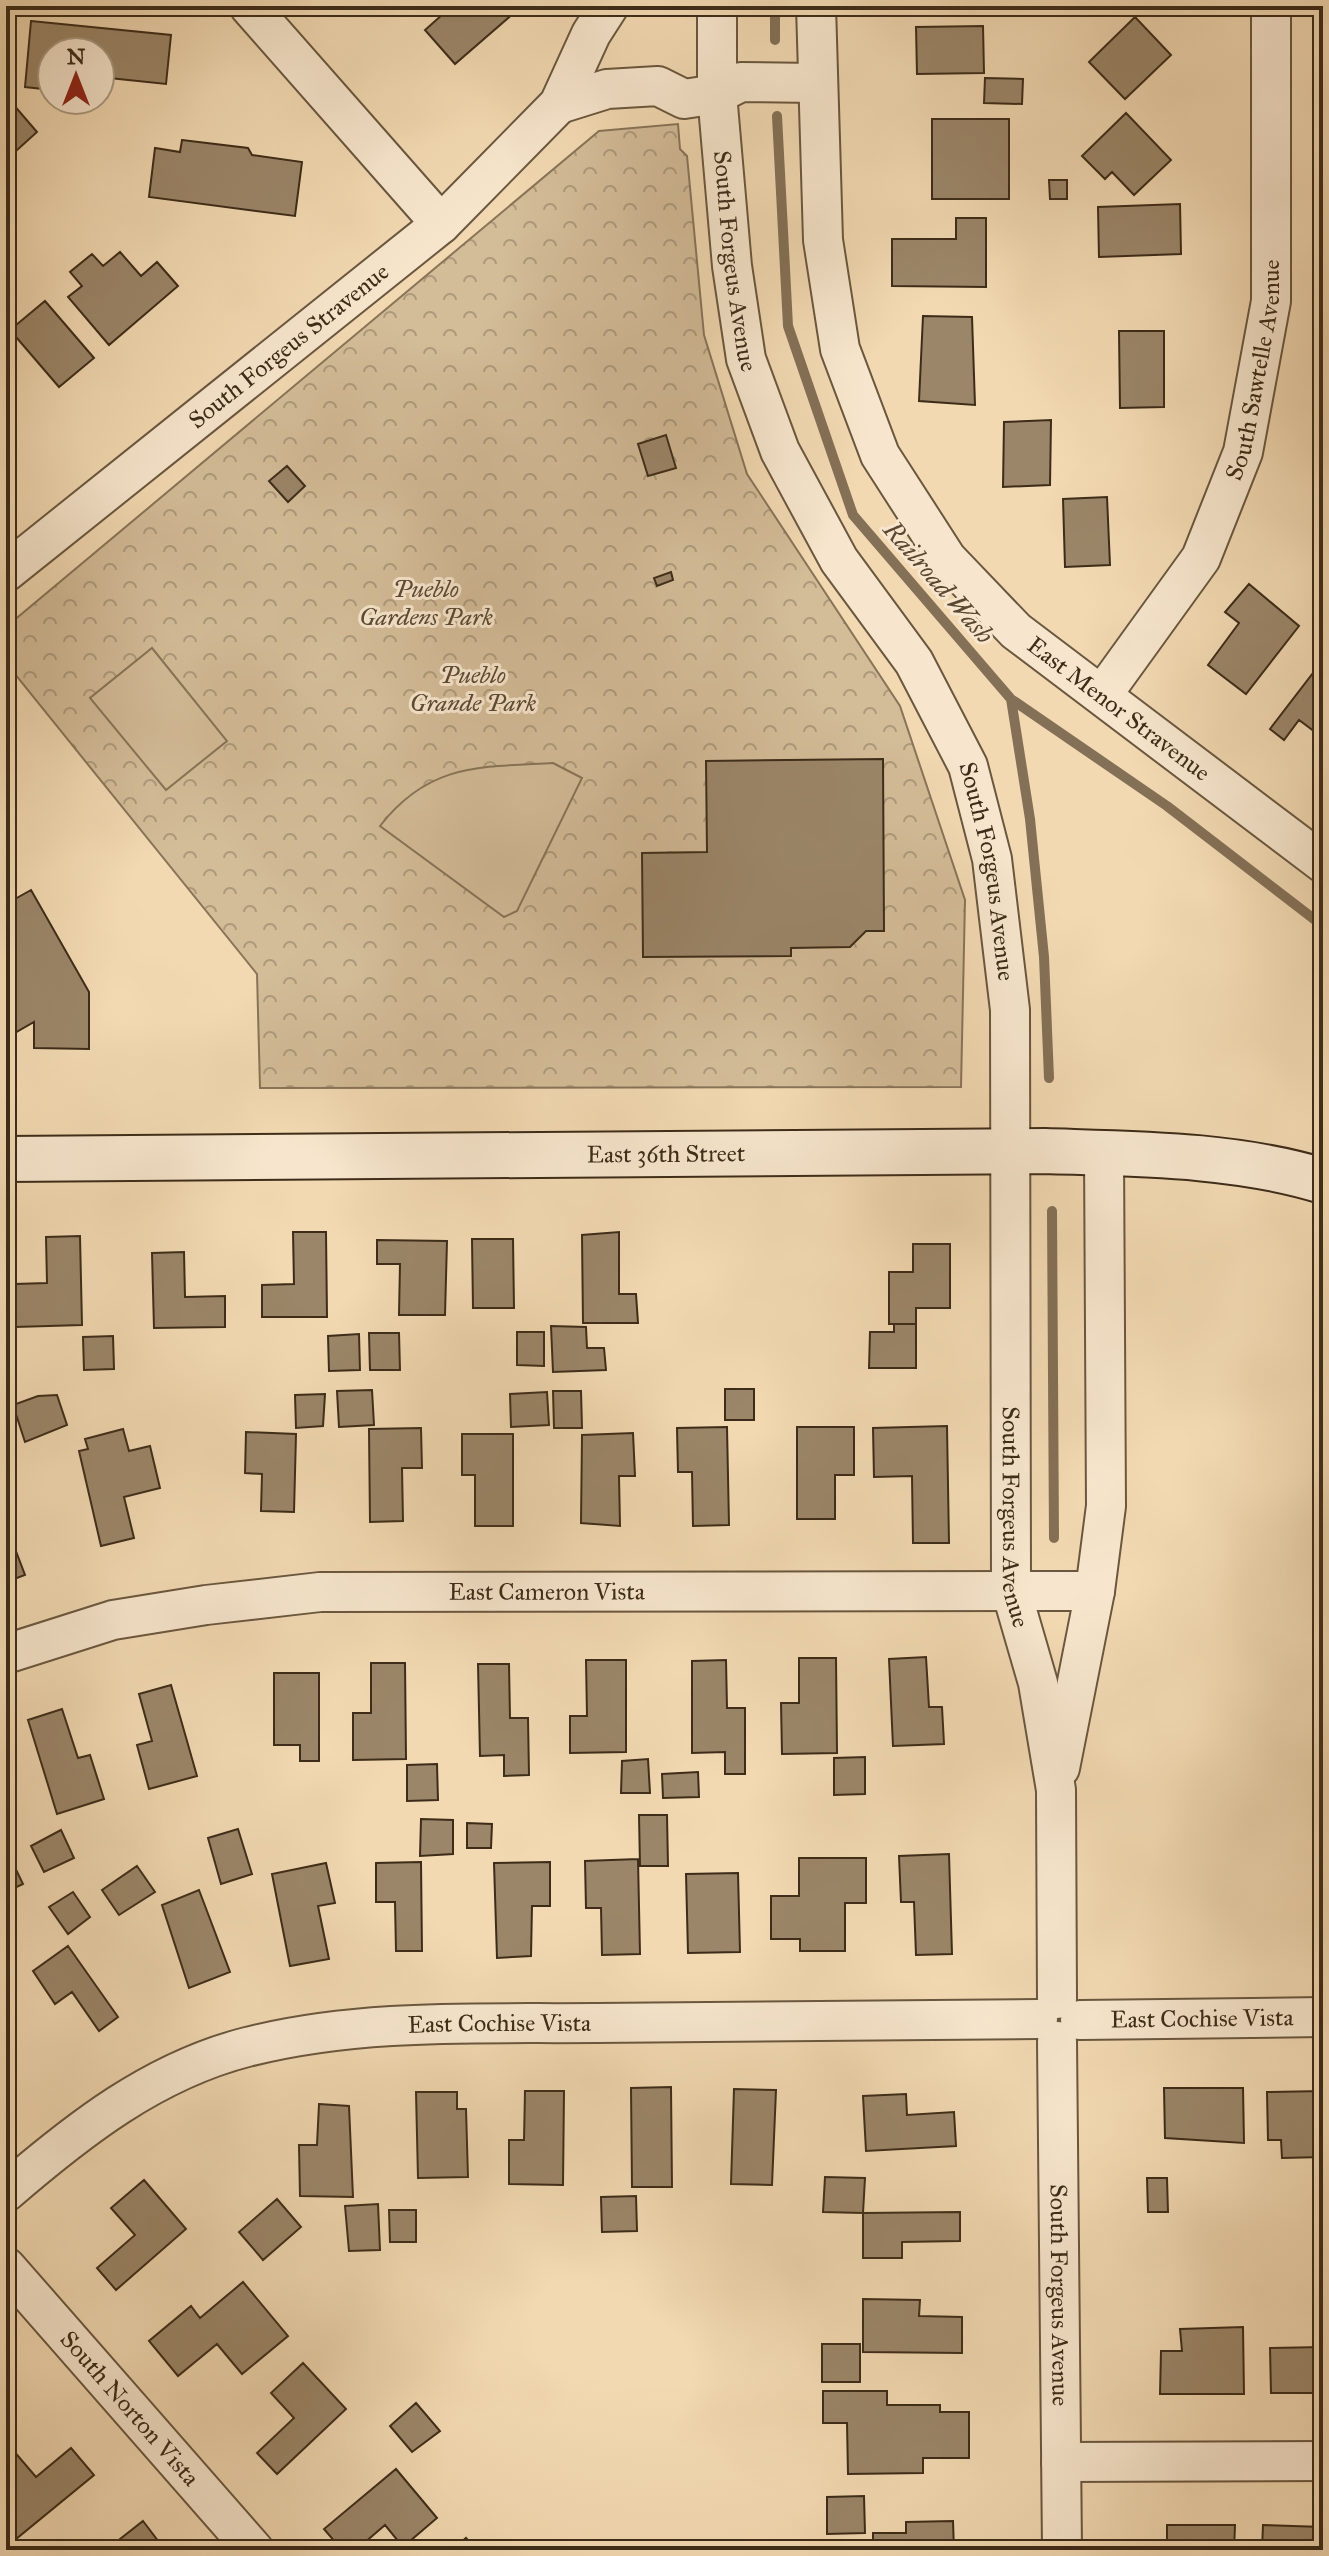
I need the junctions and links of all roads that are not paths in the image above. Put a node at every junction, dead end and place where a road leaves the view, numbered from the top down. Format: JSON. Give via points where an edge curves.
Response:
{"nodes":[{"id":1,"x":249,"y":6,"type":"edge"},
{"id":2,"x":609,"y":6,"type":"edge"},
{"id":3,"x":717,"y":6,"type":"edge"},
{"id":4,"x":816,"y":6,"type":"edge"},
{"id":5,"x":1271,"y":6,"type":"edge"},
{"id":6,"x":816,"y":83,"type":"junction"},
{"id":7,"x":717,"y":94,"type":"junction"},
{"id":8,"x":559,"y":104,"type":"junction"},
{"id":9,"x":441,"y":224,"type":"junction"},
{"id":10,"x":6,"y":572,"type":"edge"},
{"id":11,"x":1102,"y":695,"type":"junction"},
{"id":12,"x":1323,"y":863,"type":"edge"},
{"id":13,"x":1011,"y":1151,"type":"junction"},
{"id":14,"x":1104,"y":1153,"type":"junction"},
{"id":15,"x":6,"y":1159,"type":"edge"},
{"id":16,"x":1323,"y":1181,"type":"edge"},
{"id":17,"x":1011,"y":1590,"type":"junction"},
{"id":18,"x":1095,"y":1591,"type":"junction"},
{"id":19,"x":6,"y":1654,"type":"edge"},
{"id":20,"x":1056,"y":1790,"type":"junction"},
{"id":21,"x":1323,"y":2017,"type":"edge"},
{"id":22,"x":1058,"y":2020,"type":"junction"},
{"id":23,"x":6,"y":2192,"type":"edge"},
{"id":24,"x":6,"y":2267,"type":"edge"},
{"id":25,"x":1323,"y":2461,"type":"edge"},
{"id":26,"x":1061,"y":2462,"type":"junction"},
{"id":27,"x":254,"y":2550,"type":"edge"},
{"id":28,"x":1062,"y":2550,"type":"edge"}],
"edges":[{"from":1,"to":9,"type":"street"},
{"from":2,"to":8,"type":"street","name":"South Forgeus Stravenue"},
{"from":3,"to":7,"type":"street","name":"South Forgeus Avenue"},
{"from":4,"to":6,"type":"street"},
{"from":5,"to":11,"type":"street","name":"South Sawtelle Avenue","via":[[1271,301],[1243,452],[1201,558]]},
{"from":6,"to":7,"type":"street","name":"South Forgeus Stravenue","via":[[741,82]]},
{"from":6,"to":11,"type":"street","name":"East Menor Stravenue","via":[[823,240],[840,349],[880,455],[947,559],[1016,631]]},
{"from":7,"to":8,"type":"street","name":"South Forgeus Stravenue","via":[[684,99],[658,86],[607,89]]},
{"from":7,"to":13,"type":"street","name":"South Forgeus Avenue","via":[[746,359],[780,451],[839,560],[914,662],[968,766],[992,859],[1010,1010]]},
{"from":8,"to":9,"type":"street","name":"South Forgeus Stravenue"},
{"from":9,"to":10,"type":"street","name":"South Forgeus Stravenue"},
{"from":11,"to":12,"type":"street","name":"East Menor Stravenue"},
{"from":13,"to":14,"type":"main road","name":"East 36th Street"},
{"from":13,"to":15,"type":"main road","name":"East 36th Street"},
{"from":13,"to":17,"type":"street","name":"South Forgeus Avenue"},
{"from":14,"to":16,"type":"main road","name":"East 36th Street","via":[[1161,1155]]},
{"from":14,"to":18,"type":"street","name":"South Forgeus Avenue","via":[[1106,1506]]},
{"from":17,"to":18,"type":"street","name":"East Cameron Vista"},
{"from":17,"to":19,"type":"street","name":"East Cameron Vista","via":[[320,1592],[113,1620]]},
{"from":17,"to":20,"type":"street","name":"South Forgeus Avenue","via":[[1038,1683]]},
{"from":18,"to":20,"type":"street","name":"South Forgeus Avenue"},
{"from":20,"to":22,"type":"street","name":"South Forgeus Avenue"},
{"from":21,"to":22,"type":"street","name":"East Cochise Vista"},
{"from":22,"to":23,"type":"street","name":"East Cochise Vista","via":[[458,2024],[302,2036],[246,2047],[134,2094],[80,2129]]},
{"from":22,"to":26,"type":"street","name":"South Forgeus Avenue"},
{"from":24,"to":27,"type":"street","name":"South Norton Vista"},
{"from":25,"to":26,"type":"street"},
{"from":26,"to":28,"type":"street","name":"South Forgeus Avenue"}]}
